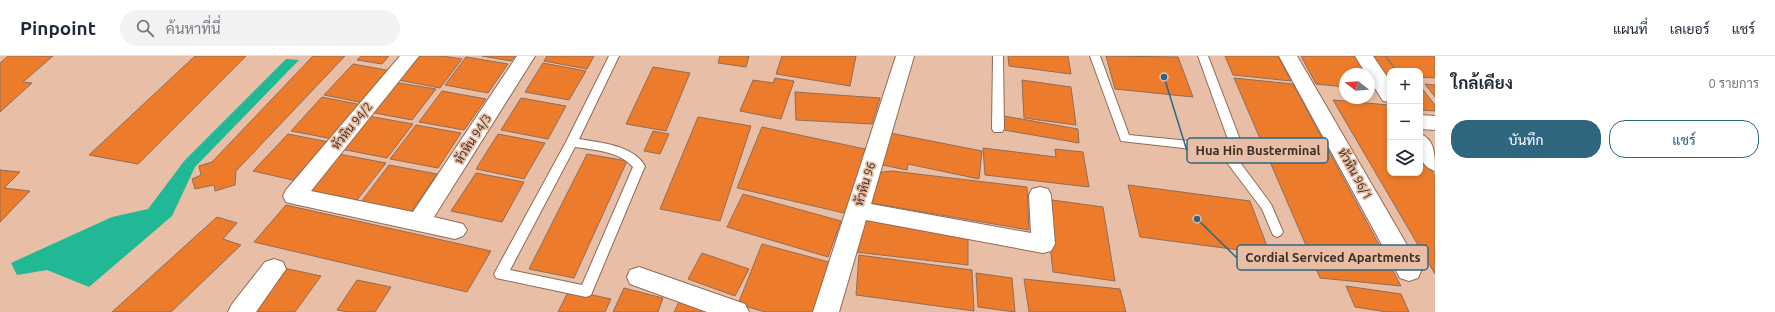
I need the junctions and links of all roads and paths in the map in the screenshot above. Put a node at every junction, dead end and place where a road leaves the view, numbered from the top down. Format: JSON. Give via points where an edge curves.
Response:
{"nodes":[{"id":1,"x":410,"y":56,"type":"edge"},
{"id":2,"x":526,"y":56,"type":"edge"},
{"id":3,"x":614,"y":56,"type":"edge"},
{"id":4,"x":905,"y":56,"type":"edge"},
{"id":5,"x":998,"y":56,"type":"edge"},
{"id":6,"x":1095,"y":56,"type":"edge"},
{"id":7,"x":1203,"y":56,"type":"edge"},
{"id":8,"x":1288,"y":56,"type":"edge"},
{"id":9,"x":1364,"y":56,"type":"edge"},
{"id":10,"x":1387,"y":91,"type":"edge"},
{"id":11,"x":1423,"y":122,"type":"edge"},
{"id":12,"x":1435,"y":123,"type":"edge"},
{"id":13,"x":998,"y":129,"type":"dead end"},
{"id":14,"x":572,"y":142,"type":"junction"},
{"id":15,"x":1423,"y":145,"type":"edge"},
{"id":16,"x":1223,"y":149,"type":"junction"},
{"id":17,"x":1435,"y":163,"type":"edge"},
{"id":18,"x":1040,"y":195,"type":"dead end"},
{"id":19,"x":857,"y":210,"type":"junction"},
{"id":20,"x":419,"y":222,"type":"junction"},
{"id":21,"x":455,"y":230,"type":"dead end"},
{"id":22,"x":1278,"y":232,"type":"dead end"},
{"id":23,"x":274,"y":269,"type":"dead end"},
{"id":24,"x":1409,"y":271,"type":"dead end"},
{"id":25,"x":639,"y":277,"type":"dead end"},
{"id":26,"x":831,"y":311,"type":"edge"},
{"id":27,"x":241,"y":312,"type":"edge"},
{"id":28,"x":736,"y":312,"type":"edge"}],
"edges":[{"from":1,"to":20,"type":"street","name":"หัวหิน 94/2","via":[[294,196]]},
{"from":2,"to":20,"type":"street","name":"หัวหิน 94/3"},
{"from":3,"to":14,"type":"lane"},
{"from":4,"to":19,"type":"street","name":"หัวหิน 96"},
{"from":5,"to":13,"type":"lane"},
{"from":6,"to":16,"type":"lane","via":[[1125,138]]},
{"from":7,"to":16,"type":"lane","via":[[1238,150]]},
{"from":8,"to":24,"type":"street","name":"หัวหิน 96/1"},
{"from":9,"to":10,"type":"street"},
{"from":11,"to":12,"type":"street"},
{"from":14,"to":14,"type":"lane","via":[[621,152],[636,161],[639,166],[586,291],[501,274]]},
{"from":15,"to":17,"type":"street"},
{"from":16,"to":22,"type":"lane","via":[[1267,207]]},
{"from":18,"to":19,"type":"street","via":[[1043,244]]},
{"from":19,"to":26,"type":"street","name":"หัวหิน 96"},
{"from":20,"to":21,"type":"street"},
{"from":23,"to":27,"type":"street"},
{"from":25,"to":28,"type":"street"}]}
